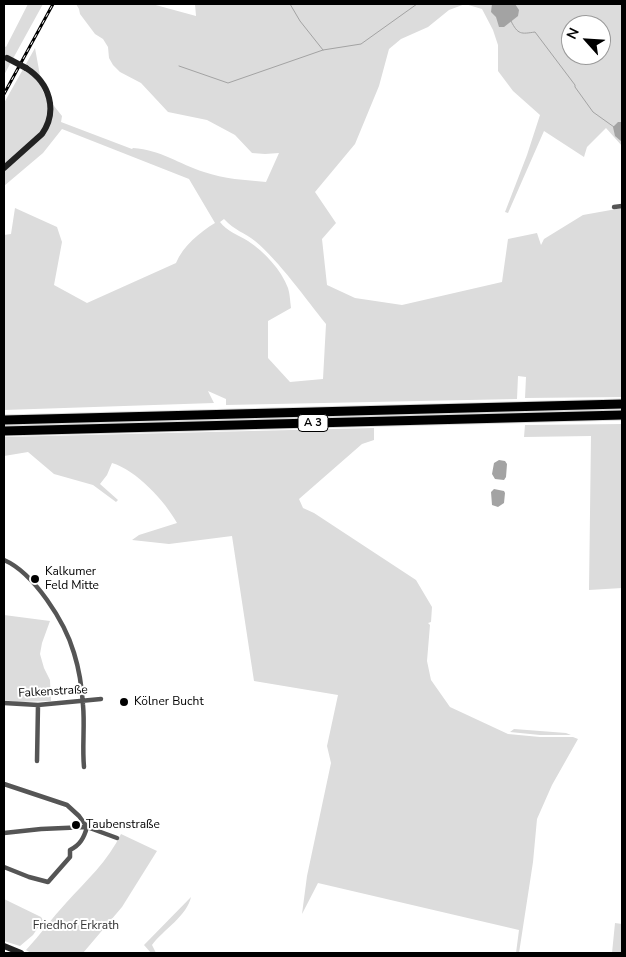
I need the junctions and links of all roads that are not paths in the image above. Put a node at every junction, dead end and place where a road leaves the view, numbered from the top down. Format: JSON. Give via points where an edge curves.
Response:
{"nodes":[{"id":1,"x":6,"y":56,"type":"edge"},
{"id":2,"x":4,"y":168,"type":"edge"},
{"id":3,"x":622,"y":206,"type":"edge"},
{"id":4,"x":614,"y":207,"type":"dead end"},
{"id":5,"x":622,"y":404,"type":"edge"},
{"id":6,"x":622,"y":415,"type":"edge"},
{"id":7,"x":4,"y":420,"type":"edge"},
{"id":8,"x":4,"y":431,"type":"edge"},
{"id":9,"x":4,"y":560,"type":"edge"},
{"id":10,"x":101,"y":700,"type":"dead end"},
{"id":11,"x":83,"y":701,"type":"junction"},
{"id":12,"x":4,"y":704,"type":"edge"},
{"id":13,"x":38,"y":705,"type":"junction"},
{"id":14,"x":37,"y":761,"type":"dead end"},
{"id":15,"x":84,"y":767,"type":"dead end"},
{"id":16,"x":4,"y":784,"type":"edge"},
{"id":17,"x":87,"y":827,"type":"junction"},
{"id":18,"x":4,"y":833,"type":"edge"},
{"id":19,"x":117,"y":838,"type":"dead end"},
{"id":20,"x":4,"y":867,"type":"edge"},
{"id":21,"x":4,"y":946,"type":"edge"},
{"id":22,"x":21,"y":953,"type":"edge"}],
"edges":[{"from":1,"to":2,"type":"main road","bridge":true,"via":[[37,76],[46,88],[50,115],[42,134]]},
{"from":3,"to":4,"type":"street"},
{"from":5,"to":7,"type":"highway","number":"A 3"},
{"from":6,"to":8,"type":"highway","number":"A 3"},
{"from":9,"to":11,"type":"street","via":[[19,569],[33,584],[62,627],[74,651]]},
{"from":10,"to":11,"type":"street","name":"Falkenstraße"},
{"from":11,"to":13,"type":"street","name":"Falkenstraße"},
{"from":11,"to":15,"type":"street"},
{"from":12,"to":13,"type":"street","name":"Falkenstraße"},
{"from":13,"to":14,"type":"street"},
{"from":16,"to":17,"type":"street","via":[[67,805]]},
{"from":17,"to":18,"type":"street"},
{"from":17,"to":19,"type":"street"},
{"from":17,"to":20,"type":"street","via":[[78,846],[70,850],[70,856],[48,882]]},
{"from":21,"to":22,"type":"main road"}]}
